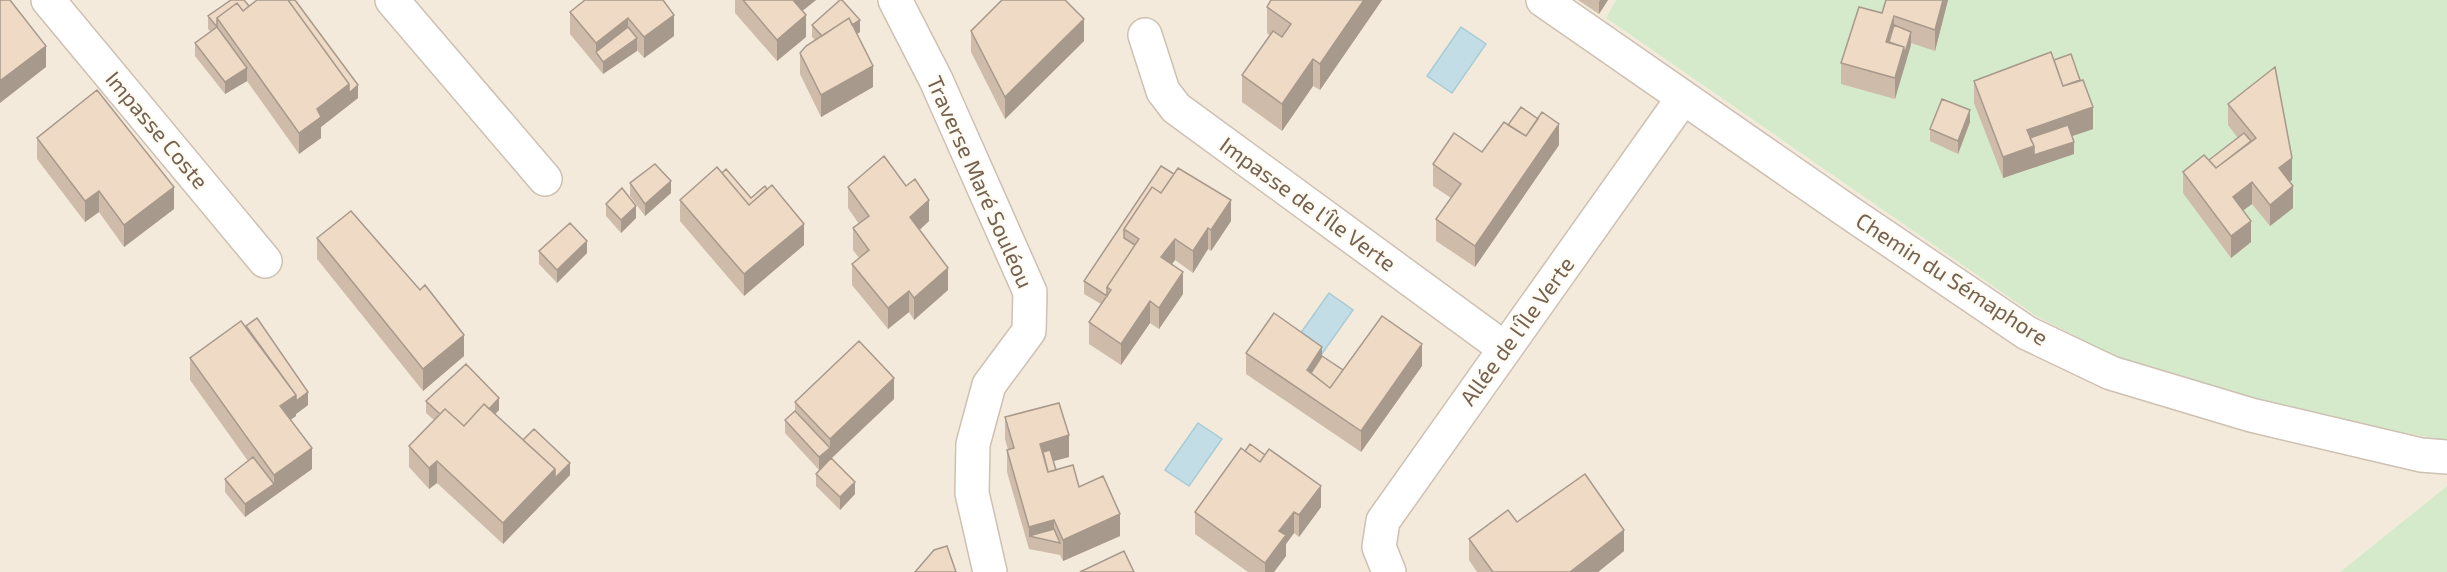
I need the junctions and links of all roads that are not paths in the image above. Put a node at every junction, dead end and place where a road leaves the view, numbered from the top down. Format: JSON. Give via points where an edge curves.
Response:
{"nodes":[{"id":1,"x":48,"y":0,"type":"edge"},
{"id":2,"x":392,"y":0,"type":"edge"},
{"id":3,"x":895,"y":0,"type":"edge"},
{"id":4,"x":1543,"y":0,"type":"edge"},
{"id":5,"x":1145,"y":35,"type":"dead end"},
{"id":6,"x":1683,"y":98,"type":"junction"},
{"id":7,"x":545,"y":179,"type":"dead end"},
{"id":8,"x":265,"y":261,"type":"dead end"},
{"id":9,"x":1504,"y":348,"type":"junction"},
{"id":10,"x":2447,"y":457,"type":"edge"},
{"id":11,"x":990,"y":572,"type":"edge"},
{"id":12,"x":1389,"y":572,"type":"edge"}],
"edges":[{"from":1,"to":8,"type":"street","name":"Impasse Coste"},
{"from":2,"to":7,"type":"street"},
{"from":3,"to":11,"type":"street","name":"Traverse Maré Souléou","via":[[936,80],[1030,292],[1029,331],[989,385],[974,444],[972,493]]},
{"from":4,"to":6,"type":"street","name":"Chemin du Sémaphore"},
{"from":5,"to":9,"type":"street","name":"Impasse de l'Île Verte","via":[[1163,91],[1176,108]]},
{"from":6,"to":9,"type":"street","name":"Allée de l'Île Verte"},
{"from":6,"to":10,"type":"street","name":"Chemin du Sémaphore","via":[[2027,333],[2104,370],[2251,415],[2421,455]]},
{"from":9,"to":12,"type":"street","name":"Allée de l'Île Verte","via":[[1383,520],[1379,547]]}]}
